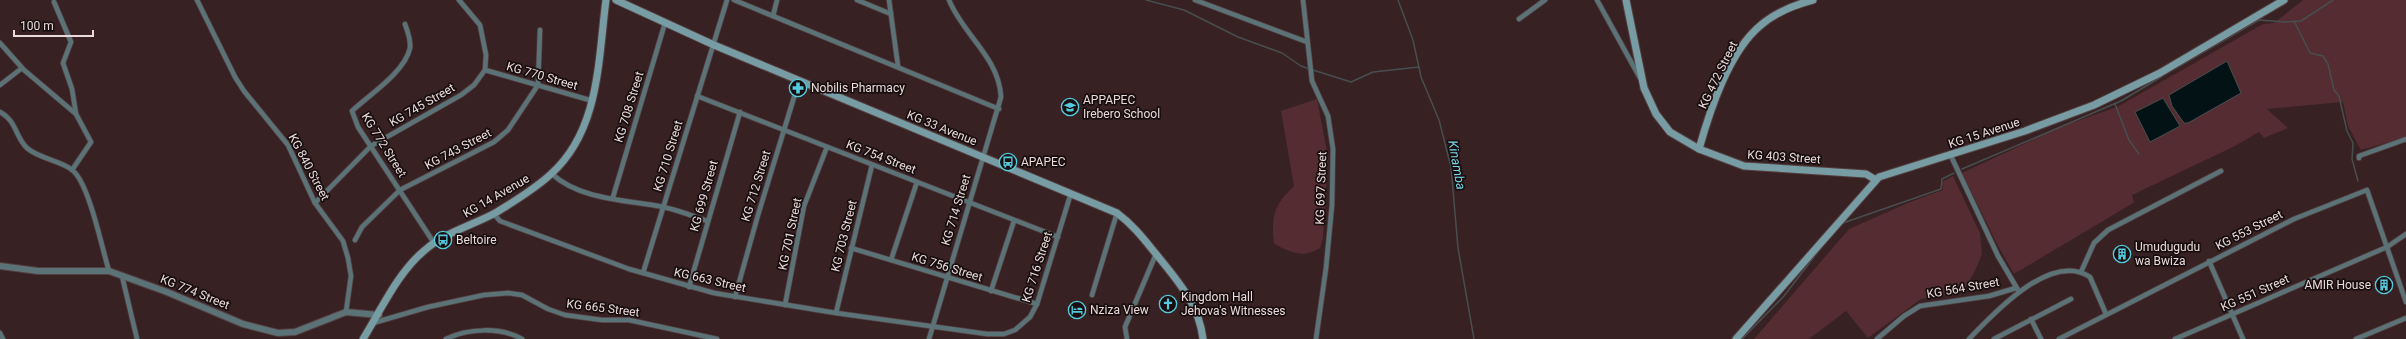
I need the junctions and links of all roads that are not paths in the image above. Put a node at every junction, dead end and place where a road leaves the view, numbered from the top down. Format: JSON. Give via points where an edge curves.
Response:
{"nodes":[{"id":1,"x":197,"y":0,"type":"edge"},
{"id":2,"x":460,"y":0,"type":"edge"},
{"id":3,"x":606,"y":0,"type":"edge"},
{"id":4,"x":616,"y":0,"type":"edge"},
{"id":5,"x":727,"y":0,"type":"edge"},
{"id":6,"x":734,"y":0,"type":"edge"},
{"id":7,"x":777,"y":0,"type":"edge"},
{"id":8,"x":856,"y":0,"type":"edge"},
{"id":9,"x":889,"y":0,"type":"edge"},
{"id":10,"x":949,"y":0,"type":"edge"},
{"id":11,"x":1195,"y":0,"type":"edge"},
{"id":12,"x":1303,"y":0,"type":"edge"},
{"id":13,"x":1545,"y":0,"type":"edge"},
{"id":14,"x":1597,"y":0,"type":"edge"},
{"id":15,"x":1626,"y":0,"type":"edge"},
{"id":16,"x":1813,"y":0,"type":"edge"},
{"id":17,"x":2284,"y":0,"type":"edge"},
{"id":18,"x":54,"y":2,"type":"dead end"},
{"id":19,"x":890,"y":14,"type":"junction"},
{"id":20,"x":773,"y":16,"type":"junction"},
{"id":21,"x":1519,"y":19,"type":"dead end"},
{"id":22,"x":665,"y":23,"type":"junction"},
{"id":23,"x":405,"y":24,"type":"dead end"},
{"id":24,"x":540,"y":30,"type":"dead end"},
{"id":25,"x":0,"y":42,"type":"edge"},
{"id":26,"x":1306,"y":42,"type":"junction"},
{"id":27,"x":714,"y":45,"type":"junction"},
{"id":28,"x":898,"y":66,"type":"junction"},
{"id":29,"x":22,"y":68,"type":"junction"},
{"id":30,"x":485,"y":70,"type":"junction"},
{"id":31,"x":1641,"y":79,"type":"junction"},
{"id":32,"x":799,"y":81,"type":"junction"},
{"id":33,"x":0,"y":84,"type":"edge"},
{"id":34,"x":538,"y":85,"type":"junction"},
{"id":35,"x":697,"y":96,"type":"junction"},
{"id":36,"x":594,"y":102,"type":"junction"},
{"id":37,"x":998,"y":109,"type":"junction"},
{"id":38,"x":0,"y":112,"type":"edge"},
{"id":39,"x":740,"y":112,"type":"junction"},
{"id":40,"x":76,"y":114,"type":"junction"},
{"id":41,"x":784,"y":130,"type":"junction"},
{"id":42,"x":2406,"y":139,"type":"edge"},
{"id":43,"x":371,"y":146,"type":"junction"},
{"id":44,"x":827,"y":147,"type":"junction"},
{"id":45,"x":1699,"y":149,"type":"junction"},
{"id":46,"x":1951,"y":156,"type":"junction"},
{"id":47,"x":983,"y":157,"type":"junction"},
{"id":48,"x":2359,"y":158,"type":"dead end"},
{"id":49,"x":872,"y":165,"type":"junction"},
{"id":50,"x":72,"y":170,"type":"junction"},
{"id":51,"x":2221,"y":171,"type":"dead end"},
{"id":52,"x":552,"y":174,"type":"junction"},
{"id":53,"x":1876,"y":180,"type":"junction"},
{"id":54,"x":917,"y":182,"type":"junction"},
{"id":55,"x":400,"y":190,"type":"junction"},
{"id":56,"x":1071,"y":193,"type":"junction"},
{"id":57,"x":613,"y":197,"type":"junction"},
{"id":58,"x":315,"y":202,"type":"junction"},
{"id":59,"x":969,"y":202,"type":"junction"},
{"id":60,"x":663,"y":207,"type":"junction"},
{"id":61,"x":1117,"y":213,"type":"junction"},
{"id":62,"x":493,"y":214,"type":"junction"},
{"id":63,"x":1014,"y":221,"type":"junction"},
{"id":64,"x":707,"y":222,"type":"junction"},
{"id":65,"x":2406,"y":234,"type":"edge"},
{"id":66,"x":1058,"y":237,"type":"junction"},
{"id":67,"x":355,"y":240,"type":"dead end"},
{"id":68,"x":434,"y":243,"type":"junction"},
{"id":69,"x":2387,"y":247,"type":"junction"},
{"id":70,"x":851,"y":248,"type":"junction"},
{"id":71,"x":1156,"y":254,"type":"junction"},
{"id":72,"x":891,"y":260,"type":"junction"},
{"id":73,"x":2209,"y":261,"type":"junction"},
{"id":74,"x":0,"y":266,"type":"edge"},
{"id":75,"x":108,"y":271,"type":"junction"},
{"id":76,"x":2081,"y":272,"type":"junction"},
{"id":77,"x":643,"y":274,"type":"junction"},
{"id":78,"x":122,"y":276,"type":"junction"},
{"id":79,"x":946,"y":277,"type":"junction"},
{"id":80,"x":689,"y":287,"type":"junction"},
{"id":81,"x":2018,"y":289,"type":"junction"},
{"id":82,"x":991,"y":291,"type":"junction"},
{"id":83,"x":1092,"y":295,"type":"dead end"},
{"id":84,"x":735,"y":297,"type":"junction"},
{"id":85,"x":2071,"y":299,"type":"dead end"},
{"id":86,"x":2406,"y":302,"type":"edge"},
{"id":87,"x":1037,"y":304,"type":"junction"},
{"id":88,"x":785,"y":305,"type":"junction"},
{"id":89,"x":346,"y":312,"type":"junction"},
{"id":90,"x":836,"y":313,"type":"junction"},
{"id":91,"x":2106,"y":314,"type":"junction"},
{"id":92,"x":2232,"y":314,"type":"junction"},
{"id":93,"x":379,"y":315,"type":"junction"},
{"id":94,"x":2406,"y":318,"type":"edge"},
{"id":95,"x":2031,"y":319,"type":"junction"},
{"id":96,"x":373,"y":323,"type":"junction"},
{"id":97,"x":932,"y":327,"type":"junction"},
{"id":98,"x":0,"y":334,"type":"edge"},
{"id":99,"x":3,"y":339,"type":"edge"},
{"id":100,"x":137,"y":339,"type":"edge"},
{"id":101,"x":363,"y":339,"type":"edge"},
{"id":102,"x":446,"y":339,"type":"edge"},
{"id":103,"x":522,"y":339,"type":"edge"},
{"id":104,"x":717,"y":339,"type":"edge"},
{"id":105,"x":929,"y":339,"type":"edge"},
{"id":106,"x":1127,"y":339,"type":"edge"},
{"id":107,"x":1203,"y":339,"type":"edge"},
{"id":108,"x":1316,"y":339,"type":"edge"},
{"id":109,"x":1736,"y":339,"type":"edge"},
{"id":110,"x":1877,"y":339,"type":"edge"},
{"id":111,"x":1969,"y":339,"type":"edge"},
{"id":112,"x":1994,"y":339,"type":"edge"},
{"id":113,"x":2041,"y":339,"type":"edge"},
{"id":114,"x":2059,"y":339,"type":"edge"},
{"id":115,"x":2175,"y":339,"type":"edge"},
{"id":116,"x":2243,"y":339,"type":"edge"},
{"id":117,"x":2356,"y":339,"type":"edge"}],
"edges":[{"from":1,"to":58,"type":"street","name":"KG 840 Street","via":[[235,77],[288,145]]},
{"from":2,"to":30,"type":"street","via":[[480,25],[486,56]]},
{"from":3,"to":36,"type":"main road","name":"KG 14 Avenue"},
{"from":4,"to":22,"type":"main road","name":"KG 33 Avenue"},
{"from":5,"to":27,"type":"street","name":"KG 710 Street"},
{"from":6,"to":20,"type":"street"},
{"from":7,"to":20,"type":"street"},
{"from":8,"to":19,"type":"street"},
{"from":9,"to":19,"type":"street"},
{"from":10,"to":37,"type":"street","name":"KG 714 Street","via":[[959,19],[997,73],[1000,86]]},
{"from":11,"to":26,"type":"street"},
{"from":12,"to":26,"type":"street","name":"KG 697 Street"},
{"from":13,"to":21,"type":"street"},
{"from":14,"to":31,"type":"street"},
{"from":15,"to":31,"type":"main road","name":"KG 403 Street"},
{"from":16,"to":45,"type":"main road","name":"KG 472 Street","via":[[1775,14],[1752,34],[1728,73],[1714,103]]},
{"from":17,"to":46,"type":"main road","name":"KG 15 Avenue","via":[[2160,73],[2115,96]]},
{"from":18,"to":40,"type":"street","via":[[70,35],[71,42],[62,63],[72,89]]},
{"from":19,"to":28,"type":"street"},
{"from":20,"to":28,"type":"street"},
{"from":22,"to":27,"type":"main road","name":"KG 33 Avenue"},
{"from":22,"to":57,"type":"street","name":"KG 708 Street"},
{"from":23,"to":43,"type":"street","name":"KG 772 Street","via":[[410,49],[404,61],[397,71],[352,112],[358,127]]},
{"from":24,"to":34,"type":"street"},
{"from":25,"to":29,"type":"street"},
{"from":26,"to":108,"type":"street","name":"KG 697 Street","via":[[1312,81],[1328,116],[1333,149],[1330,223]]},
{"from":27,"to":32,"type":"main road","name":"KG 33 Avenue"},
{"from":27,"to":35,"type":"street","name":"KG 710 Street"},
{"from":28,"to":37,"type":"street"},
{"from":29,"to":33,"type":"street"},
{"from":29,"to":40,"type":"street"},
{"from":30,"to":34,"type":"street","name":"KG 770 Street"},
{"from":30,"to":43,"type":"street","name":"KG 745 Street","via":[[461,95]]},
{"from":31,"to":45,"type":"main road","name":"KG 403 Street","via":[[1666,128]]},
{"from":32,"to":41,"type":"street","name":"KG 712 Street"},
{"from":32,"to":47,"type":"main road","name":"KG 33 Avenue"},
{"from":34,"to":36,"type":"street","name":"KG 770 Street"},
{"from":34,"to":55,"type":"street","name":"KG 743 Street","via":[[501,138]]},
{"from":35,"to":39,"type":"street","name":"KG 754 Street"},
{"from":35,"to":60,"type":"street","name":"KG 710 Street"},
{"from":36,"to":52,"type":"main road","name":"KG 14 Avenue","via":[[575,144]]},
{"from":37,"to":47,"type":"street","name":"KG 714 Street"},
{"from":38,"to":50,"type":"street","via":[[16,126],[23,143],[30,150]]},
{"from":39,"to":41,"type":"street","name":"KG 754 Street"},
{"from":39,"to":64,"type":"street","name":"KG 699 Street"},
{"from":40,"to":50,"type":"street","via":[[91,142]]},
{"from":41,"to":44,"type":"street","name":"KG 754 Street"},
{"from":41,"to":84,"type":"street","name":"KG 712 Street"},
{"from":42,"to":48,"type":"street"},
{"from":43,"to":55,"type":"street","name":"KG 772 Street"},
{"from":43,"to":58,"type":"street","name":"KG 745 Street"},
{"from":44,"to":49,"type":"street","name":"KG 754 Street"},
{"from":44,"to":88,"type":"street","name":"KG 701 Street","via":[[804,206]]},
{"from":45,"to":53,"type":"main road","name":"KG 403 Street","via":[[1744,166],[1866,174]]},
{"from":46,"to":53,"type":"main road","name":"KG 15 Avenue","via":[[1890,172]]},
{"from":46,"to":81,"type":"street","via":[[1998,256]]},
{"from":47,"to":56,"type":"main road","name":"KG 33 Avenue"},
{"from":47,"to":59,"type":"street","name":"KG 714 Street"},
{"from":49,"to":54,"type":"street","name":"KG 754 Street"},
{"from":49,"to":70,"type":"street","name":"KG 703 Street"},
{"from":50,"to":75,"type":"street","via":[[88,198]]},
{"from":51,"to":76,"type":"street","via":[[2108,230],[2094,243]]},
{"from":52,"to":57,"type":"street","via":[[562,182],[581,190]]},
{"from":52,"to":62,"type":"main road","name":"KG 14 Avenue","via":[[527,194]]},
{"from":53,"to":109,"type":"main road","name":"KG 15 Avenue"},
{"from":54,"to":59,"type":"street","name":"KG 754 Street"},
{"from":54,"to":72,"type":"street"},
{"from":55,"to":67,"type":"street","name":"KG 743 Street","via":[[362,227]]},
{"from":55,"to":68,"type":"street","name":"KG 772 Street"},
{"from":56,"to":61,"type":"main road","name":"KG 33 Avenue"},
{"from":56,"to":66,"type":"street","name":"KG 716 Street"},
{"from":57,"to":60,"type":"street"},
{"from":58,"to":89,"type":"street","name":"KG 840 Street","via":[[343,242],[348,258],[350,276]]},
{"from":59,"to":63,"type":"street","name":"KG 754 Street"},
{"from":59,"to":79,"type":"street","name":"KG 714 Street"},
{"from":60,"to":64,"type":"street"},
{"from":60,"to":77,"type":"street","name":"KG 710 Street"},
{"from":61,"to":71,"type":"main road","name":"KG 33 Avenue","via":[[1137,229]]},
{"from":61,"to":83,"type":"street"},
{"from":62,"to":68,"type":"main road","name":"KG 14 Avenue"},
{"from":62,"to":77,"type":"street","name":"KG 663 Street","via":[[500,221]]},
{"from":63,"to":66,"type":"street","name":"KG 754 Street"},
{"from":63,"to":82,"type":"street"},
{"from":64,"to":80,"type":"street","name":"KG 699 Street"},
{"from":65,"to":69,"type":"street","name":"KG 551 Street"},
{"from":66,"to":87,"type":"street","name":"KG 716 Street"},
{"from":68,"to":93,"type":"main road","name":"KG 14 Avenue","via":[[412,263]]},
{"from":69,"to":73,"type":"street","name":"KG 553 Street","via":[[2367,190],[2294,219]]},
{"from":69,"to":86,"type":"street"},
{"from":69,"to":92,"type":"street","name":"KG 551 Street"},
{"from":70,"to":72,"type":"street","name":"KG 756 Street"},
{"from":70,"to":90,"type":"street","name":"KG 703 Street"},
{"from":71,"to":106,"type":"street","via":[[1125,327]]},
{"from":71,"to":107,"type":"main road","name":"KG 33 Avenue","via":[[1193,304],[1202,328]]},
{"from":72,"to":79,"type":"street","name":"KG 756 Street"},
{"from":73,"to":91,"type":"street","name":"KG 553 Street"},
{"from":73,"to":92,"type":"street"},
{"from":74,"to":75,"type":"street","name":"KG 774 Street","via":[[38,270]]},
{"from":75,"to":78,"type":"street","name":"KG 774 Street"},
{"from":76,"to":81,"type":"street","via":[[2074,270],[2044,276]]},
{"from":76,"to":91,"type":"street","via":[[2090,277]]},
{"from":77,"to":80,"type":"street","name":"KG 663 Street"},
{"from":78,"to":89,"type":"street","name":"KG 774 Street","via":[[243,324],[278,333],[295,332]]},
{"from":78,"to":100,"type":"street"},
{"from":79,"to":82,"type":"street","name":"KG 756 Street"},
{"from":79,"to":97,"type":"street","name":"KG 714 Street"},
{"from":80,"to":84,"type":"street","name":"KG 663 Street"},
{"from":81,"to":110,"type":"street","name":"KG 564 Street","via":[[1920,306]]},
{"from":81,"to":111,"type":"street"},
{"from":82,"to":87,"type":"street","name":"KG 756 Street"},
{"from":84,"to":88,"type":"street","name":"KG 663 Street"},
{"from":85,"to":95,"type":"street"},
{"from":87,"to":97,"type":"street","name":"KG 716 Street","via":[[1027,322],[1004,334]]},
{"from":88,"to":90,"type":"street","name":"KG 663 Street"},
{"from":89,"to":93,"type":"street","name":"KG 774 Street"},
{"from":90,"to":97,"type":"street","name":"KG 663 Street"},
{"from":91,"to":114,"type":"street","name":"KG 553 Street"},
{"from":92,"to":115,"type":"street","name":"KG 551 Street"},
{"from":92,"to":116,"type":"street"},
{"from":93,"to":96,"type":"main road","name":"KG 14 Avenue"},
{"from":94,"to":117,"type":"street"},
{"from":95,"to":112,"type":"street"},
{"from":95,"to":113,"type":"street"},
{"from":96,"to":101,"type":"main road","name":"KG 14 Avenue"},
{"from":96,"to":104,"type":"street","name":"KG 665 Street","via":[[428,307],[484,295],[508,293],[522,295],[543,307],[565,315],[602,320],[629,320]]},
{"from":97,"to":105,"type":"street","name":"KG 714 Street"},
{"from":98,"to":99,"type":"street"},
{"from":102,"to":103,"type":"street","via":[[462,333],[488,331],[515,335]]}]}
